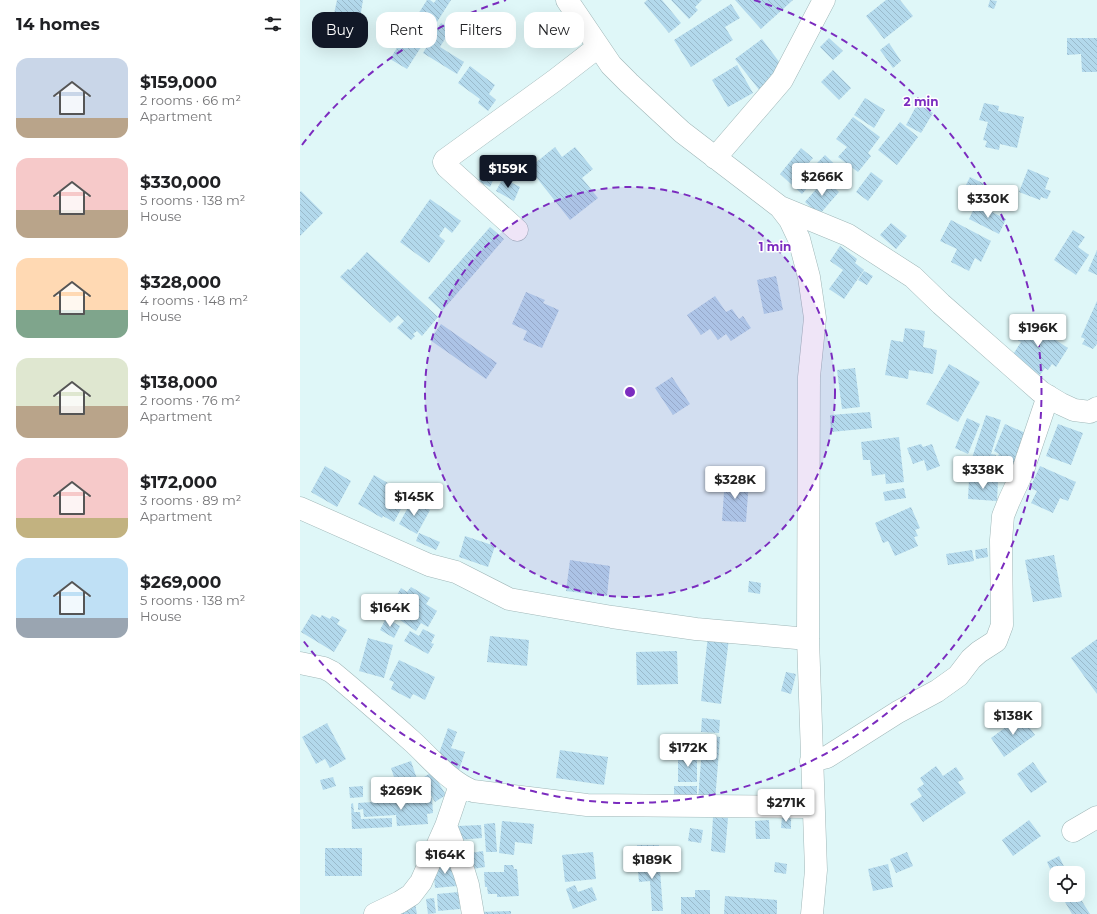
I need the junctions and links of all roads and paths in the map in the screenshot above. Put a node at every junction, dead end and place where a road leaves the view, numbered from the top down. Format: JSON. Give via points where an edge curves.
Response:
{"nodes":[{"id":1,"x":567,"y":0,"type":"edge"},
{"id":2,"x":824,"y":0,"type":"edge"},
{"id":3,"x":598,"y":47,"type":"junction"},
{"id":4,"x":715,"y":158,"type":"junction"},
{"id":5,"x":780,"y":207,"type":"junction"},
{"id":6,"x":517,"y":230,"type":"dead end"},
{"id":7,"x":1048,"y":396,"type":"junction"},
{"id":8,"x":1095,"y":414,"type":"edge"},
{"id":9,"x":300,"y":508,"type":"edge"},
{"id":10,"x":808,"y":639,"type":"junction"},
{"id":11,"x":300,"y":663,"type":"edge"},
{"id":12,"x":811,"y":761,"type":"junction"},
{"id":13,"x":460,"y":785,"type":"junction"},
{"id":14,"x":813,"y":807,"type":"junction"},
{"id":15,"x":1097,"y":817,"type":"edge"},
{"id":16,"x":446,"y":826,"type":"junction"},
{"id":17,"x":1074,"y":831,"type":"dead end"},
{"id":18,"x":374,"y":914,"type":"edge"},
{"id":19,"x":473,"y":914,"type":"edge"},
{"id":20,"x":812,"y":914,"type":"edge"}],
"edges":[{"from":1,"to":3,"type":"street"},
{"from":2,"to":4,"type":"street","via":[[782,80]]},
{"from":3,"to":4,"type":"street","via":[[629,83],[682,132]]},
{"from":3,"to":6,"type":"street","via":[[444,160],[447,168]]},
{"from":4,"to":5,"type":"street"},
{"from":5,"to":7,"type":"street","via":[[848,235],[913,277],[988,346]]},
{"from":5,"to":10,"type":"street","via":[[800,239],[815,318],[809,370]]},
{"from":7,"to":8,"type":"street","via":[[1074,410]]},
{"from":7,"to":12,"type":"street","via":[[1022,473],[1003,516],[1002,625],[996,641],[971,659],[958,676],[936,691],[827,757]]},
{"from":9,"to":10,"type":"street","via":[[429,564],[456,572],[509,599],[696,629]]},
{"from":10,"to":12,"type":"street"},
{"from":11,"to":13,"type":"street","via":[[332,672]]},
{"from":12,"to":14,"type":"street"},
{"from":13,"to":14,"type":"street","via":[[473,791],[587,805]]},
{"from":13,"to":16,"type":"street"},
{"from":14,"to":20,"type":"street","via":[[816,870]]},
{"from":15,"to":17,"type":"street"},
{"from":16,"to":18,"type":"street","via":[[416,889],[400,902]]},
{"from":16,"to":19,"type":"street","via":[[468,885]]}]}
